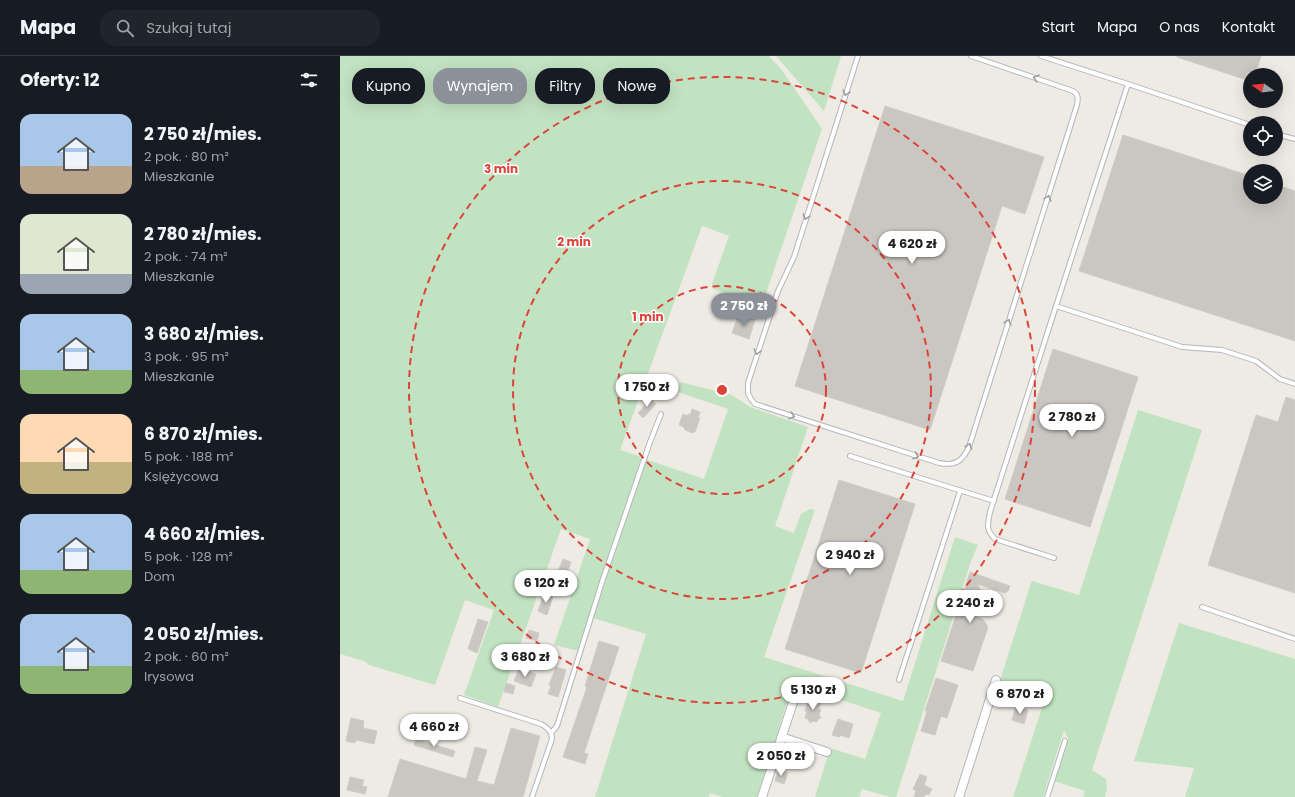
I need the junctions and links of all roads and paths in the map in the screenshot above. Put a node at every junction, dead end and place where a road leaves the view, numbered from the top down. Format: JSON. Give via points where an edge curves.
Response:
{"nodes":[{"id":1,"x":858,"y":56,"type":"edge"},
{"id":2,"x":971,"y":56,"type":"edge"},
{"id":3,"x":1041,"y":56,"type":"edge"},
{"id":4,"x":1128,"y":84,"type":"junction"},
{"id":5,"x":1243,"y":123,"type":"edge"},
{"id":6,"x":1283,"y":136,"type":"edge"},
{"id":7,"x":1295,"y":139,"type":"edge"},
{"id":8,"x":1056,"y":306,"type":"junction"},
{"id":9,"x":1295,"y":384,"type":"edge"},
{"id":10,"x":661,"y":414,"type":"dead end"},
{"id":11,"x":850,"y":456,"type":"dead end"},
{"id":12,"x":960,"y":491,"type":"junction"},
{"id":13,"x":994,"y":501,"type":"junction"},
{"id":14,"x":1054,"y":558,"type":"dead end"},
{"id":15,"x":1202,"y":607,"type":"dead end"},
{"id":16,"x":1295,"y":639,"type":"edge"},
{"id":17,"x":899,"y":680,"type":"dead end"},
{"id":18,"x":996,"y":680,"type":"dead end"},
{"id":19,"x":798,"y":687,"type":"dead end"},
{"id":20,"x":460,"y":698,"type":"dead end"},
{"id":21,"x":551,"y":733,"type":"junction"},
{"id":22,"x":781,"y":737,"type":"junction"},
{"id":23,"x":1065,"y":741,"type":"dead end"},
{"id":24,"x":827,"y":752,"type":"dead end"},
{"id":25,"x":532,"y":797,"type":"edge"},
{"id":26,"x":762,"y":797,"type":"edge"},
{"id":27,"x":959,"y":797,"type":"edge"},
{"id":28,"x":1047,"y":797,"type":"edge"}],
"edges":[{"from":1,"to":2,"type":"lane","one_way":true,"via":[[794,257],[778,291],[760,345],[748,383],[748,393],[755,404],[947,464],[964,457],[969,447],[1078,96],[1073,91]]},
{"from":3,"to":4,"type":"lane"},
{"from":4,"to":5,"type":"lane"},
{"from":4,"to":8,"type":"lane"},
{"from":6,"to":7,"type":"lane"},
{"from":8,"to":9,"type":"lane","via":[[1182,347],[1222,350],[1256,361],[1280,379]]},
{"from":8,"to":13,"type":"lane"},
{"from":10,"to":21,"type":"lane","via":[[602,582],[557,726]]},
{"from":11,"to":12,"type":"lane"},
{"from":12,"to":13,"type":"lane"},
{"from":12,"to":17,"type":"lane"},
{"from":13,"to":14,"type":"lane","via":[[987,527],[992,536]]},
{"from":15,"to":16,"type":"lane"},
{"from":18,"to":27,"type":"street"},
{"from":19,"to":22,"type":"street"},
{"from":20,"to":21,"type":"lane","via":[[541,724]]},
{"from":21,"to":25,"type":"lane","via":[[550,746]]},
{"from":22,"to":24,"type":"street"},
{"from":22,"to":26,"type":"street"},
{"from":23,"to":28,"type":"lane"}]}
